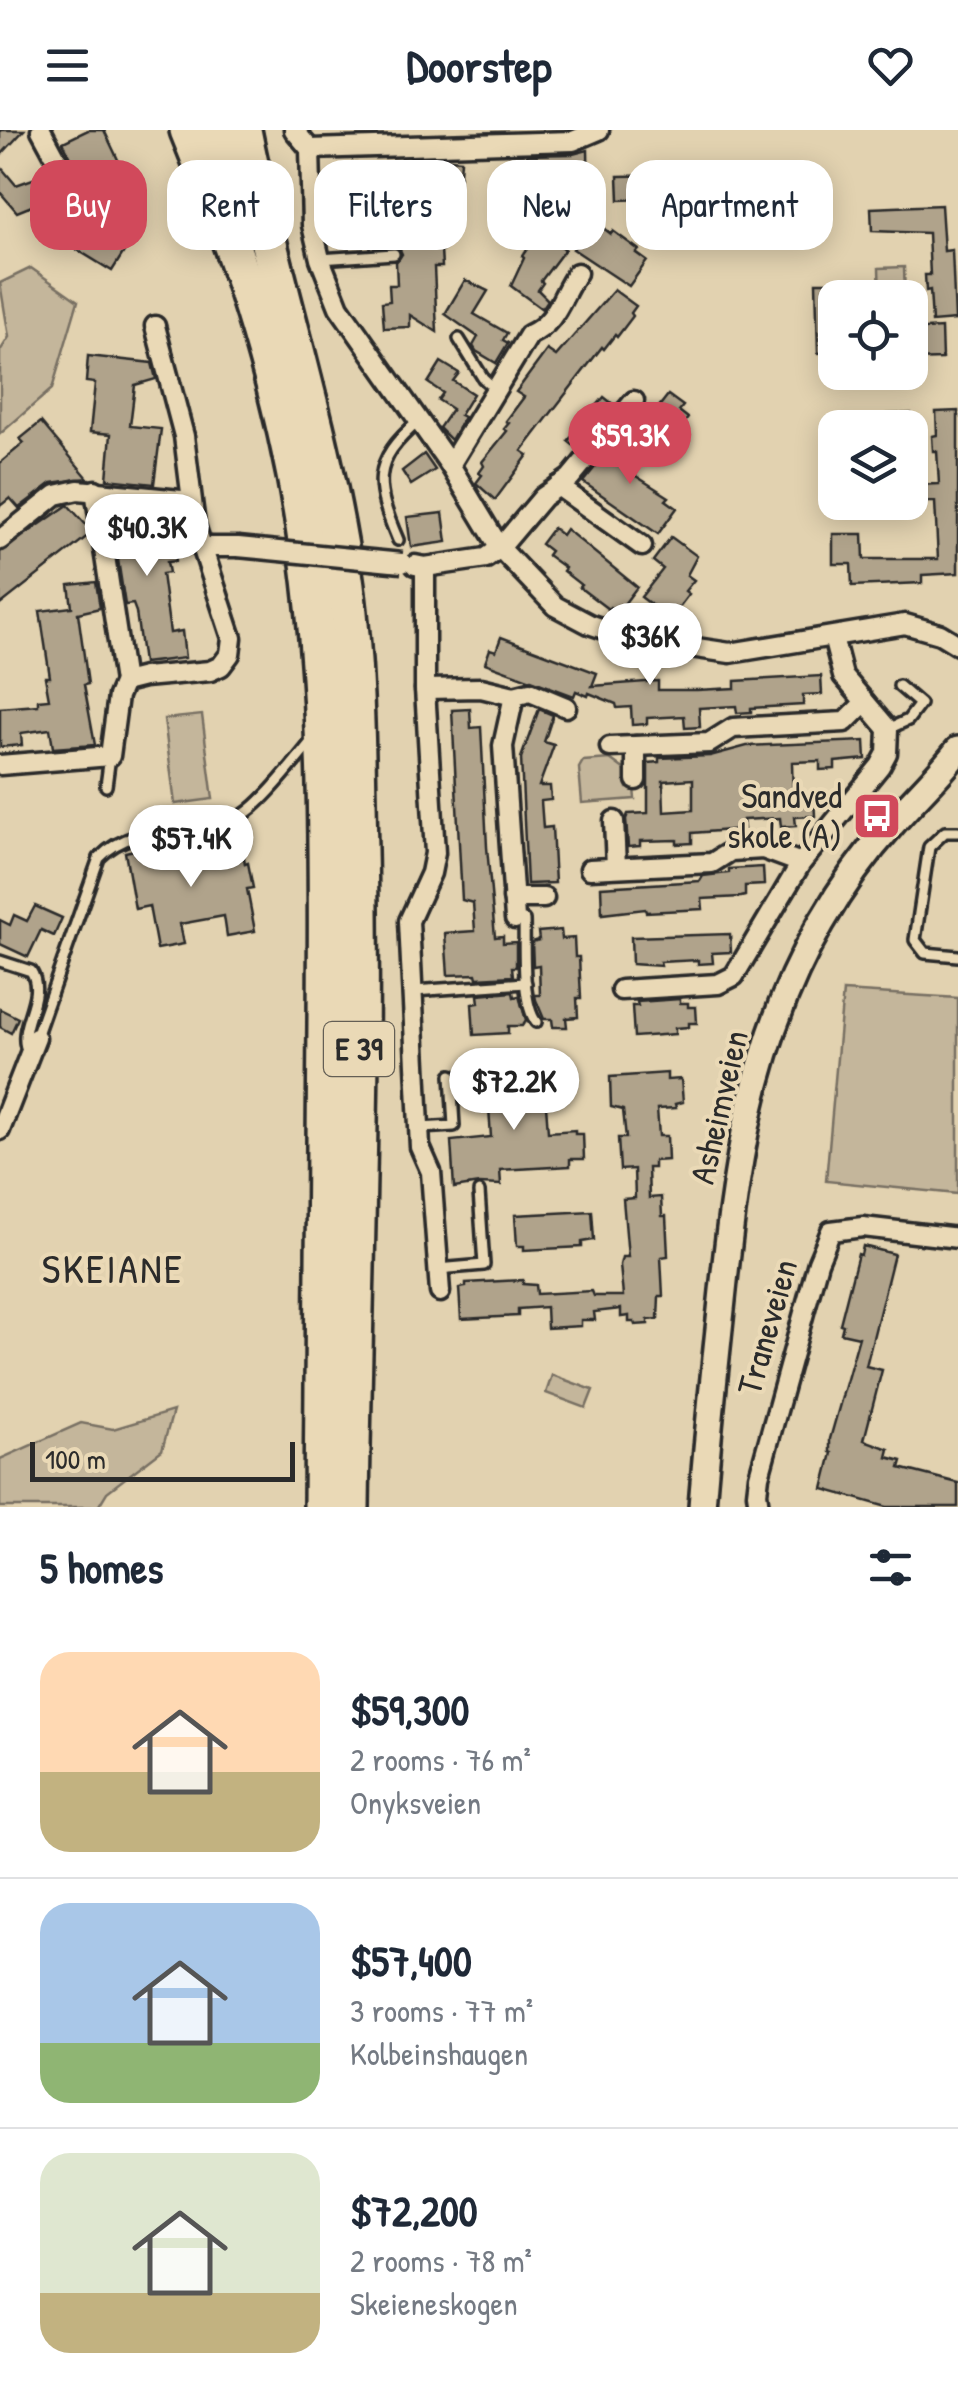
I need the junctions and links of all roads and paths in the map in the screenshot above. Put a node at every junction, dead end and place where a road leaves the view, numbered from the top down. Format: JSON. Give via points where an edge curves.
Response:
{"nodes":[{"id":1,"x":40,"y":130,"type":"edge"},
{"id":2,"x":170,"y":130,"type":"edge"},
{"id":3,"x":188,"y":130,"type":"edge"},
{"id":4,"x":216,"y":130,"type":"edge"},
{"id":5,"x":243,"y":130,"type":"edge"},
{"id":6,"x":294,"y":130,"type":"edge"},
{"id":7,"x":599,"y":130,"type":"edge"},
{"id":8,"x":535,"y":136,"type":"edge"},
{"id":9,"x":310,"y":149,"type":"junction"},
{"id":10,"x":57,"y":160,"type":"edge"},
{"id":11,"x":394,"y":254,"type":"dead end"},
{"id":12,"x":320,"y":258,"type":"junction"},
{"id":13,"x":577,"y":274,"type":"dead end"},
{"id":14,"x":280,"y":296,"type":"junction"},
{"id":15,"x":155,"y":326,"type":"dead end"},
{"id":16,"x":460,"y":340,"type":"dead end"},
{"id":17,"x":273,"y":379,"type":"junction"},
{"id":18,"x":495,"y":389,"type":"junction"},
{"id":19,"x":634,"y":400,"type":"dead end"},
{"id":20,"x":419,"y":422,"type":"junction"},
{"id":21,"x":450,"y":465,"type":"junction"},
{"id":22,"x":558,"y":486,"type":"junction"},
{"id":23,"x":96,"y":490,"type":"junction"},
{"id":24,"x":191,"y":502,"type":"junction"},
{"id":25,"x":0,"y":540,"type":"edge"},
{"id":26,"x":398,"y":540,"type":"dead end"},
{"id":27,"x":642,"y":546,"type":"dead end"},
{"id":28,"x":202,"y":547,"type":"junction"},
{"id":29,"x":500,"y":548,"type":"junction"},
{"id":30,"x":425,"y":567,"type":"junction"},
{"id":31,"x":833,"y":637,"type":"junction"},
{"id":32,"x":958,"y":646,"type":"edge"},
{"id":33,"x":124,"y":682,"type":"junction"},
{"id":34,"x":899,"y":686,"type":"dead end"},
{"id":35,"x":425,"y":689,"type":"junction"},
{"id":36,"x":514,"y":696,"type":"junction"},
{"id":37,"x":865,"y":702,"type":"junction"},
{"id":38,"x":566,"y":706,"type":"dead end"},
{"id":39,"x":324,"y":728,"type":"junction"},
{"id":40,"x":888,"y":729,"type":"junction"},
{"id":41,"x":636,"y":746,"type":"junction"},
{"id":42,"x":610,"y":747,"type":"dead end"},
{"id":43,"x":958,"y":750,"type":"edge"},
{"id":44,"x":110,"y":756,"type":"junction"},
{"id":45,"x":0,"y":765,"type":"edge"},
{"id":46,"x":949,"y":769,"type":"edge"},
{"id":47,"x":636,"y":780,"type":"dead end"},
{"id":48,"x":106,"y":786,"type":"dead end"},
{"id":49,"x":614,"y":821,"type":"dead end"},
{"id":50,"x":958,"y":832,"type":"edge"},
{"id":51,"x":801,"y":863,"type":"junction"},
{"id":52,"x":616,"y":866,"type":"junction"},
{"id":53,"x":590,"y":870,"type":"dead end"},
{"id":54,"x":513,"y":898,"type":"junction"},
{"id":55,"x":544,"y":898,"type":"dead end"},
{"id":56,"x":519,"y":920,"type":"joint"},
{"id":57,"x":958,"y":956,"type":"edge"},
{"id":58,"x":0,"y":962,"type":"edge"},
{"id":59,"x":526,"y":983,"type":"junction"},
{"id":60,"x":621,"y":990,"type":"dead end"},
{"id":61,"x":414,"y":991,"type":"junction"},
{"id":62,"x":536,"y":1022,"type":"dead end"},
{"id":63,"x":33,"y":1046,"type":"junction"},
{"id":64,"x":451,"y":1074,"type":"dead end"},
{"id":65,"x":420,"y":1128,"type":"junction"},
{"id":66,"x":0,"y":1129,"type":"edge"},
{"id":67,"x":479,"y":1192,"type":"dead end"},
{"id":68,"x":958,"y":1238,"type":"edge"},
{"id":69,"x":438,"y":1269,"type":"junction"},
{"id":70,"x":440,"y":1292,"type":"dead end"},
{"id":71,"x":322,"y":1507,"type":"edge"},
{"id":72,"x":351,"y":1507,"type":"edge"},
{"id":73,"x":702,"y":1507,"type":"edge"},
{"id":74,"x":759,"y":1507,"type":"edge"}],
"edges":[{"from":1,"to":10,"type":"street"},
{"from":2,"to":17,"type":"highway","number":"E 39","via":[[240,308],[253,360]]},
{"from":3,"to":17,"type":"highway","number":"E 39"},
{"from":4,"to":14,"type":"highway","number":"E 39"},
{"from":5,"to":14,"type":"highway","number":"E 39"},
{"from":6,"to":9,"type":"street"},
{"from":7,"to":8,"type":"street","via":[[573,141]]},
{"from":8,"to":9,"type":"street"},
{"from":9,"to":12,"type":"street","via":[[312,226]]},
{"from":11,"to":12,"type":"lane"},
{"from":12,"to":20,"type":"street","via":[[339,307]]},
{"from":13,"to":18,"type":"street","via":[[547,326],[529,335]]},
{"from":14,"to":72,"type":"highway","number":"E 39","via":[[335,517],[356,729],[360,937]]},
{"from":15,"to":24,"type":"street","via":[[184,436]]},
{"from":16,"to":18,"type":"lane"},
{"from":17,"to":39,"type":"highway","number":"E 39","via":[[304,524]]},
{"from":18,"to":21,"type":"street"},
{"from":19,"to":22,"type":"street"},
{"from":20,"to":21,"type":"street"},
{"from":20,"to":26,"type":"lane","via":[[389,452],[379,478]]},
{"from":21,"to":29,"type":"street"},
{"from":22,"to":27,"type":"street"},
{"from":22,"to":29,"type":"street"},
{"from":23,"to":24,"type":"street"},
{"from":23,"to":25,"type":"street","via":[[56,495]]},
{"from":23,"to":33,"type":"street"},
{"from":24,"to":28,"type":"street"},
{"from":28,"to":30,"type":"street","bridge":true},
{"from":28,"to":33,"type":"street","via":[[228,622],[230,654],[210,671]]},
{"from":29,"to":30,"type":"street","via":[[486,558]]},
{"from":29,"to":31,"type":"street","via":[[555,606],[630,638],[730,653]]},
{"from":30,"to":35,"type":"street"},
{"from":31,"to":32,"type":"street","via":[[905,624]]},
{"from":31,"to":37,"type":"street","via":[[843,676]]},
{"from":33,"to":44,"type":"street"},
{"from":34,"to":40,"type":"lane","via":[[920,704],[908,720]]},
{"from":35,"to":36,"type":"street","via":[[482,688]]},
{"from":35,"to":61,"type":"street","via":[[435,853],[409,921]]},
{"from":36,"to":38,"type":"street","via":[[530,692]]},
{"from":36,"to":54,"type":"street","via":[[503,746]]},
{"from":37,"to":40,"type":"street"},
{"from":37,"to":41,"type":"street","via":[[845,722],[733,728],[709,743]]},
{"from":39,"to":63,"type":"lane","via":[[239,818],[122,839],[99,858]]},
{"from":39,"to":71,"type":"highway","number":"E 39"},
{"from":40,"to":51,"type":"street","via":[[880,766]]},
{"from":41,"to":42,"type":"street"},
{"from":41,"to":47,"type":"street"},
{"from":43,"to":46,"type":"main road","name":"Asheimveien"},
{"from":44,"to":45,"type":"street"},
{"from":44,"to":48,"type":"lane"},
{"from":46,"to":73,"type":"main road","name":"Asheimveien","via":[[890,825],[821,922],[759,1067],[734,1182]]},
{"from":49,"to":52,"type":"street"},
{"from":50,"to":57,"type":"lane","via":[[945,832],[929,847],[915,940],[925,953]]},
{"from":51,"to":52,"type":"street","via":[[763,849],[732,851],[712,863]]},
{"from":51,"to":60,"type":"street","via":[[734,976],[718,984]]},
{"from":52,"to":53,"type":"street"},
{"from":54,"to":55,"type":"street"},
{"from":54,"to":56,"type":"street"},
{"from":56,"to":59,"type":"lane"},
{"from":58,"to":63,"type":"lane","via":[[34,974],[24,1038]]},
{"from":59,"to":61,"type":"lane"},
{"from":59,"to":62,"type":"lane"},
{"from":61,"to":65,"type":"street"},
{"from":63,"to":66,"type":"street"},
{"from":64,"to":65,"type":"lane","via":[[454,1126]]},
{"from":65,"to":69,"type":"street","via":[[432,1172]]},
{"from":67,"to":69,"type":"lane","via":[[484,1266]]},
{"from":68,"to":74,"type":"street","name":"Traneveien","via":[[831,1231],[759,1476]]},
{"from":69,"to":70,"type":"street"}]}
